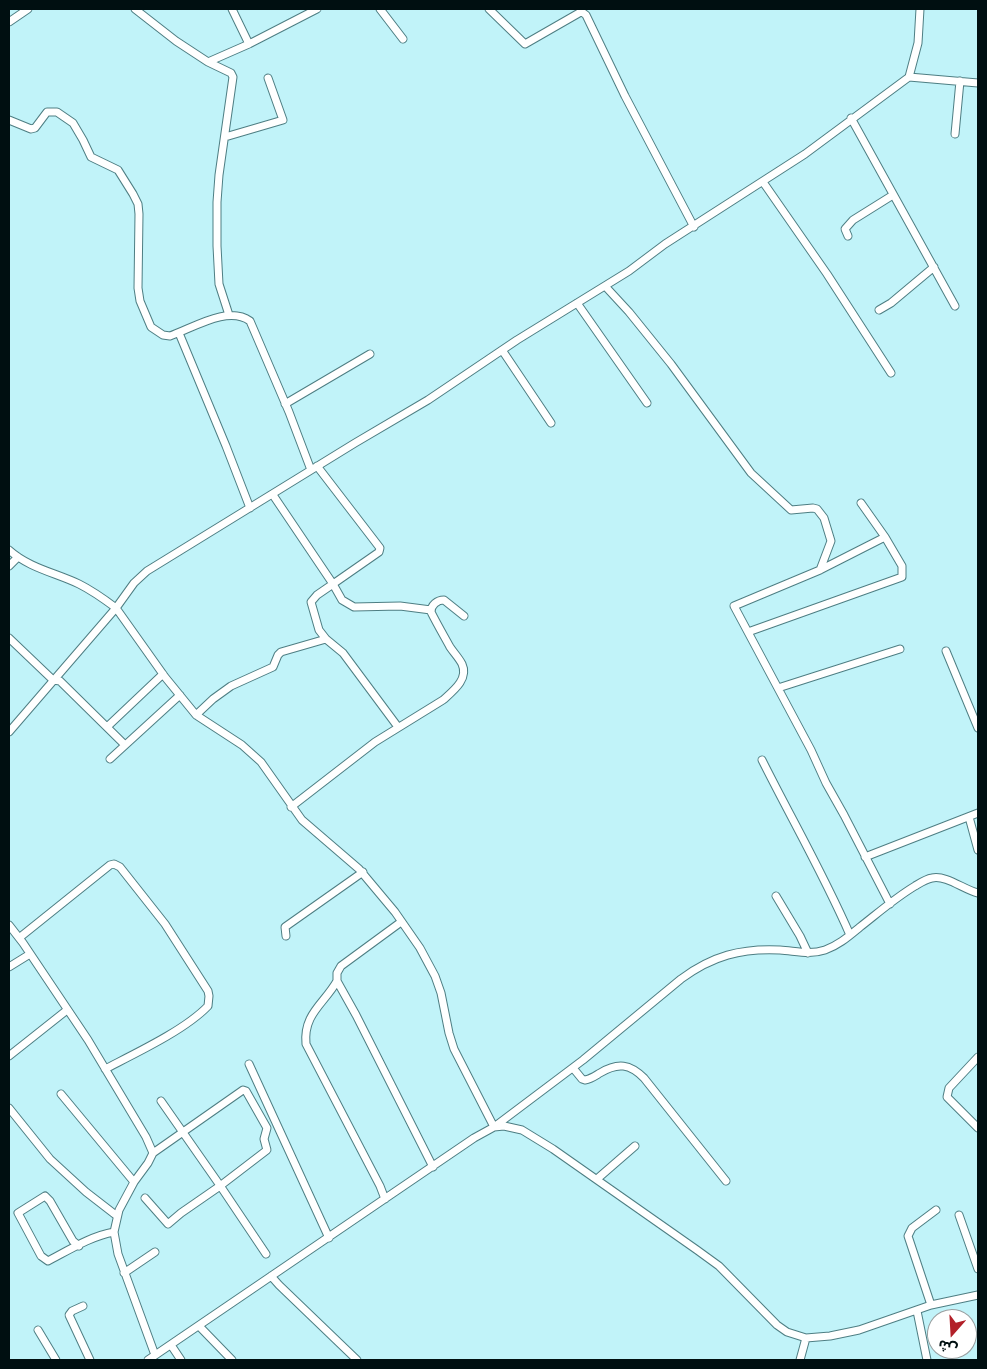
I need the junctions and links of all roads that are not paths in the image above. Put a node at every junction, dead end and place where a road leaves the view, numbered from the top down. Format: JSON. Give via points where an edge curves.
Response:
{"nodes":[{"id":1,"x":28,"y":9,"type":"edge"},
{"id":2,"x":135,"y":9,"type":"edge"},
{"id":3,"x":232,"y":9,"type":"edge"},
{"id":4,"x":317,"y":9,"type":"edge"},
{"id":5,"x":380,"y":9,"type":"edge"},
{"id":6,"x":490,"y":9,"type":"edge"},
{"id":7,"x":920,"y":9,"type":"edge"},
{"id":8,"x":9,"y":22,"type":"edge"},
{"id":9,"x":403,"y":39,"type":"dead end"},
{"id":10,"x":249,"y":44,"type":"junction"},
{"id":11,"x":208,"y":62,"type":"junction"},
{"id":12,"x":909,"y":77,"type":"junction"},
{"id":13,"x":268,"y":78,"type":"dead end"},
{"id":14,"x":960,"y":81,"type":"junction"},
{"id":15,"x":978,"y":83,"type":"edge"},
{"id":16,"x":852,"y":118,"type":"junction"},
{"id":17,"x":9,"y":120,"type":"edge"},
{"id":18,"x":955,"y":134,"type":"dead end"},
{"id":19,"x":225,"y":137,"type":"junction"},
{"id":20,"x":763,"y":182,"type":"junction"},
{"id":21,"x":893,"y":195,"type":"junction"},
{"id":22,"x":694,"y":227,"type":"junction"},
{"id":23,"x":848,"y":236,"type":"dead end"},
{"id":24,"x":934,"y":267,"type":"junction"},
{"id":25,"x":606,"y":286,"type":"junction"},
{"id":26,"x":578,"y":303,"type":"junction"},
{"id":27,"x":955,"y":306,"type":"dead end"},
{"id":28,"x":880,"y":310,"type":"dead end"},
{"id":29,"x":229,"y":315,"type":"junction"},
{"id":30,"x":180,"y":333,"type":"junction"},
{"id":31,"x":502,"y":350,"type":"junction"},
{"id":32,"x":370,"y":354,"type":"dead end"},
{"id":33,"x":891,"y":373,"type":"dead end"},
{"id":34,"x":647,"y":403,"type":"dead end"},
{"id":35,"x":285,"y":404,"type":"junction"},
{"id":36,"x":552,"y":423,"type":"dead end"},
{"id":37,"x":314,"y":468,"type":"junction"},
{"id":38,"x":273,"y":494,"type":"junction"},
{"id":39,"x":861,"y":503,"type":"dead end"},
{"id":40,"x":250,"y":508,"type":"junction"},
{"id":41,"x":885,"y":538,"type":"junction"},
{"id":42,"x":9,"y":550,"type":"edge"},
{"id":43,"x":18,"y":557,"type":"junction"},
{"id":44,"x":9,"y":559,"type":"edge"},
{"id":45,"x":9,"y":566,"type":"edge"},
{"id":46,"x":820,"y":570,"type":"junction"},
{"id":47,"x":333,"y":584,"type":"junction"},
{"id":48,"x":116,"y":608,"type":"junction"},
{"id":49,"x":431,"y":610,"type":"junction"},
{"id":50,"x":464,"y":616,"type":"dead end"},
{"id":51,"x":748,"y":632,"type":"junction"},
{"id":52,"x":9,"y":638,"type":"edge"},
{"id":53,"x":326,"y":639,"type":"junction"},
{"id":54,"x":900,"y":649,"type":"dead end"},
{"id":55,"x":946,"y":651,"type":"dead end"},
{"id":56,"x":163,"y":674,"type":"junction"},
{"id":57,"x":53,"y":680,"type":"junction"},
{"id":58,"x":778,"y":688,"type":"junction"},
{"id":59,"x":180,"y":695,"type":"junction"},
{"id":60,"x":196,"y":715,"type":"junction"},
{"id":61,"x":107,"y":727,"type":"junction"},
{"id":62,"x":398,"y":727,"type":"junction"},
{"id":63,"x":978,"y":728,"type":"edge"},
{"id":64,"x":9,"y":732,"type":"edge"},
{"id":65,"x":125,"y":745,"type":"junction"},
{"id":66,"x":110,"y":759,"type":"dead end"},
{"id":67,"x":762,"y":760,"type":"dead end"},
{"id":68,"x":291,"y":806,"type":"junction"},
{"id":69,"x":978,"y":813,"type":"edge"},
{"id":70,"x":969,"y":817,"type":"junction"},
{"id":71,"x":978,"y":850,"type":"edge"},
{"id":72,"x":865,"y":857,"type":"junction"},
{"id":73,"x":363,"y":872,"type":"junction"},
{"id":74,"x":978,"y":893,"type":"edge"},
{"id":75,"x":776,"y":896,"type":"dead end"},
{"id":76,"x":890,"y":904,"type":"junction"},
{"id":77,"x":401,"y":922,"type":"junction"},
{"id":78,"x":9,"y":925,"type":"edge"},
{"id":79,"x":850,"y":935,"type":"junction"},
{"id":80,"x":286,"y":936,"type":"dead end"},
{"id":81,"x":19,"y":938,"type":"junction"},
{"id":82,"x":808,"y":953,"type":"junction"},
{"id":83,"x":30,"y":954,"type":"junction"},
{"id":84,"x":9,"y":967,"type":"edge"},
{"id":85,"x":337,"y":981,"type":"junction"},
{"id":86,"x":67,"y":1010,"type":"junction"},
{"id":87,"x":9,"y":1056,"type":"edge"},
{"id":88,"x":978,"y":1057,"type":"edge"},
{"id":89,"x":249,"y":1064,"type":"dead end"},
{"id":90,"x":573,"y":1068,"type":"junction"},
{"id":91,"x":106,"y":1069,"type":"junction"},
{"id":92,"x":61,"y":1094,"type":"dead end"},
{"id":93,"x":161,"y":1101,"type":"dead end"},
{"id":94,"x":9,"y":1108,"type":"edge"},
{"id":95,"x":494,"y":1127,"type":"junction"},
{"id":96,"x":978,"y":1128,"type":"edge"},
{"id":97,"x":183,"y":1132,"type":"junction"},
{"id":98,"x":635,"y":1146,"type":"dead end"},
{"id":99,"x":152,"y":1152,"type":"junction"},
{"id":100,"x":433,"y":1167,"type":"junction"},
{"id":101,"x":597,"y":1180,"type":"junction"},
{"id":102,"x":726,"y":1180,"type":"dead end"},
{"id":103,"x":134,"y":1182,"type":"junction"},
{"id":104,"x":220,"y":1186,"type":"junction"},
{"id":105,"x":145,"y":1198,"type":"dead end"},
{"id":106,"x":384,"y":1199,"type":"junction"},
{"id":107,"x":936,"y":1210,"type":"dead end"},
{"id":108,"x":959,"y":1215,"type":"dead end"},
{"id":109,"x":117,"y":1216,"type":"junction"},
{"id":110,"x":114,"y":1232,"type":"junction"},
{"id":111,"x":329,"y":1238,"type":"junction"},
{"id":112,"x":79,"y":1246,"type":"junction"},
{"id":113,"x":155,"y":1252,"type":"dead end"},
{"id":114,"x":266,"y":1254,"type":"dead end"},
{"id":115,"x":978,"y":1269,"type":"edge"},
{"id":116,"x":124,"y":1273,"type":"junction"},
{"id":117,"x":271,"y":1276,"type":"junction"},
{"id":118,"x":978,"y":1295,"type":"edge"},
{"id":119,"x":932,"y":1305,"type":"junction"},
{"id":120,"x":83,"y":1306,"type":"dead end"},
{"id":121,"x":917,"y":1311,"type":"junction"},
{"id":122,"x":199,"y":1326,"type":"junction"},
{"id":123,"x":38,"y":1330,"type":"dead end"},
{"id":124,"x":806,"y":1338,"type":"junction"},
{"id":125,"x":171,"y":1345,"type":"junction"},
{"id":126,"x":155,"y":1356,"type":"junction"},
{"id":127,"x":56,"y":1360,"type":"edge"},
{"id":128,"x":90,"y":1360,"type":"edge"},
{"id":129,"x":148,"y":1360,"type":"edge"},
{"id":130,"x":181,"y":1360,"type":"edge"},
{"id":131,"x":232,"y":1360,"type":"edge"},
{"id":132,"x":356,"y":1360,"type":"edge"},
{"id":133,"x":800,"y":1360,"type":"edge"},
{"id":134,"x":928,"y":1360,"type":"edge"}],
"edges":[{"from":1,"to":8,"type":"street"},
{"from":2,"to":11,"type":"street"},
{"from":3,"to":10,"type":"street"},
{"from":4,"to":10,"type":"street"},
{"from":5,"to":9,"type":"street"},
{"from":6,"to":22,"type":"street","via":[[525,44],[579,13],[586,15]]},
{"from":7,"to":12,"type":"street","via":[[918,43]]},
{"from":10,"to":11,"type":"street"},
{"from":11,"to":19,"type":"street","via":[[233,77]]},
{"from":12,"to":14,"type":"street"},
{"from":12,"to":16,"type":"street"},
{"from":13,"to":19,"type":"street","via":[[283,120]]},
{"from":14,"to":15,"type":"street"},
{"from":14,"to":18,"type":"street"},
{"from":16,"to":20,"type":"street"},
{"from":16,"to":21,"type":"street"},
{"from":17,"to":30,"type":"street","via":[[31,129],[47,112],[58,112],[77,128],[90,157],[120,172],[138,204],[138,288],[147,322],[163,335]]},
{"from":19,"to":29,"type":"street","via":[[217,202],[217,246],[219,284]]},
{"from":20,"to":22,"type":"street"},
{"from":20,"to":33,"type":"street"},
{"from":21,"to":23,"type":"street","via":[[853,220],[845,228]]},
{"from":21,"to":24,"type":"street"},
{"from":22,"to":25,"type":"street"},
{"from":24,"to":27,"type":"street"},
{"from":24,"to":28,"type":"street"},
{"from":25,"to":26,"type":"street"},
{"from":25,"to":46,"type":"street","via":[[671,364],[751,474],[791,510],[813,508],[819,512],[832,541]]},
{"from":26,"to":31,"type":"street"},
{"from":26,"to":34,"type":"street"},
{"from":29,"to":30,"type":"street"},
{"from":29,"to":35,"type":"street","via":[[244,316],[250,321]]},
{"from":30,"to":40,"type":"street"},
{"from":31,"to":36,"type":"street"},
{"from":31,"to":37,"type":"street","via":[[428,400]]},
{"from":32,"to":35,"type":"street"},
{"from":35,"to":37,"type":"street"},
{"from":37,"to":38,"type":"street"},
{"from":37,"to":47,"type":"street","via":[[380,548],[379,552]]},
{"from":38,"to":40,"type":"street"},
{"from":38,"to":47,"type":"street"},
{"from":39,"to":41,"type":"street"},
{"from":40,"to":48,"type":"street","via":[[142,575]]},
{"from":41,"to":46,"type":"street"},
{"from":41,"to":51,"type":"street","via":[[902,566],[902,577]]},
{"from":42,"to":43,"type":"street"},
{"from":43,"to":44,"type":"street"},
{"from":43,"to":45,"type":"street"},
{"from":43,"to":48,"type":"street","via":[[94,592]]},
{"from":46,"to":51,"type":"street","via":[[734,606]]},
{"from":47,"to":49,"type":"street","via":[[342,600],[354,607],[400,606]]},
{"from":47,"to":53,"type":"street","via":[[310,602],[319,630]]},
{"from":48,"to":56,"type":"street"},
{"from":48,"to":57,"type":"street"},
{"from":49,"to":50,"type":"street","via":[[437,602],[444,600]]},
{"from":49,"to":62,"type":"street","via":[[462,664],[462,678],[443,700]]},
{"from":51,"to":58,"type":"street"},
{"from":52,"to":57,"type":"street"},
{"from":53,"to":60,"type":"street","via":[[281,652],[273,667],[231,686]]},
{"from":53,"to":62,"type":"street","via":[[343,652]]},
{"from":54,"to":58,"type":"street"},
{"from":55,"to":63,"type":"street"},
{"from":56,"to":59,"type":"street"},
{"from":56,"to":61,"type":"street"},
{"from":57,"to":61,"type":"street","via":[[60,681]]},
{"from":57,"to":64,"type":"street"},
{"from":58,"to":72,"type":"street"},
{"from":59,"to":60,"type":"street"},
{"from":59,"to":65,"type":"street"},
{"from":60,"to":68,"type":"street","via":[[253,755]]},
{"from":61,"to":65,"type":"street"},
{"from":62,"to":68,"type":"street"},
{"from":65,"to":66,"type":"street"},
{"from":67,"to":79,"type":"street"},
{"from":68,"to":73,"type":"street","via":[[302,820]]},
{"from":69,"to":70,"type":"street"},
{"from":70,"to":71,"type":"street"},
{"from":70,"to":72,"type":"street"},
{"from":72,"to":76,"type":"street"},
{"from":73,"to":77,"type":"street"},
{"from":73,"to":80,"type":"street","via":[[285,927]]},
{"from":74,"to":76,"type":"street","via":[[942,878],[933,878],[905,892]]},
{"from":75,"to":82,"type":"street"},
{"from":76,"to":79,"type":"street"},
{"from":77,"to":85,"type":"street","via":[[341,966]]},
{"from":77,"to":95,"type":"street","via":[[435,976],[454,1048]]},
{"from":78,"to":81,"type":"street"},
{"from":79,"to":82,"type":"street","via":[[835,946]]},
{"from":81,"to":83,"type":"street"},
{"from":81,"to":91,"type":"street","via":[[114,864],[120,867],[165,924],[208,991],[208,1006],[156,1042]]},
{"from":82,"to":90,"type":"street","via":[[749,951],[721,956],[681,979]]},
{"from":83,"to":84,"type":"street"},
{"from":83,"to":86,"type":"street"},
{"from":85,"to":100,"type":"street"},
{"from":85,"to":106,"type":"street","via":[[312,1013],[306,1044]]},
{"from":86,"to":87,"type":"street"},
{"from":86,"to":91,"type":"street"},
{"from":88,"to":96,"type":"street","via":[[949,1088],[948,1097]]},
{"from":89,"to":111,"type":"street"},
{"from":90,"to":95,"type":"street"},
{"from":90,"to":102,"type":"street","via":[[586,1080],[616,1066],[636,1070]]},
{"from":91,"to":99,"type":"street"},
{"from":92,"to":103,"type":"street"},
{"from":93,"to":97,"type":"street"},
{"from":94,"to":109,"type":"street","via":[[50,1159]]},
{"from":95,"to":100,"type":"street"},
{"from":95,"to":101,"type":"street","via":[[522,1130]]},
{"from":97,"to":99,"type":"street"},
{"from":97,"to":104,"type":"street"},
{"from":97,"to":104,"type":"street","via":[[240,1090],[246,1091],[267,1128],[264,1140],[267,1150]]},
{"from":98,"to":101,"type":"street"},
{"from":99,"to":103,"type":"street"},
{"from":100,"to":106,"type":"street"},
{"from":101,"to":124,"type":"street","via":[[719,1266],[777,1326]]},
{"from":103,"to":109,"type":"street"},
{"from":104,"to":105,"type":"street","via":[[168,1224]]},
{"from":104,"to":114,"type":"street"},
{"from":106,"to":111,"type":"street"},
{"from":107,"to":119,"type":"street","via":[[912,1228],[908,1236]]},
{"from":108,"to":115,"type":"street"},
{"from":109,"to":110,"type":"street"},
{"from":110,"to":112,"type":"street","via":[[99,1235]]},
{"from":110,"to":116,"type":"street"},
{"from":111,"to":117,"type":"street"},
{"from":112,"to":112,"type":"street","via":[[46,1260],[18,1213],[45,1196]]},
{"from":113,"to":116,"type":"street"},
{"from":116,"to":126,"type":"street"},
{"from":117,"to":122,"type":"street"},
{"from":117,"to":132,"type":"street"},
{"from":118,"to":119,"type":"street"},
{"from":119,"to":121,"type":"street"},
{"from":120,"to":128,"type":"street","via":[[69,1315]]},
{"from":121,"to":124,"type":"street","via":[[859,1330]]},
{"from":121,"to":134,"type":"street"},
{"from":122,"to":125,"type":"street"},
{"from":122,"to":131,"type":"street"},
{"from":123,"to":127,"type":"street"},
{"from":124,"to":133,"type":"street"},
{"from":125,"to":126,"type":"street"},
{"from":125,"to":130,"type":"street"},
{"from":126,"to":129,"type":"street"}]}
